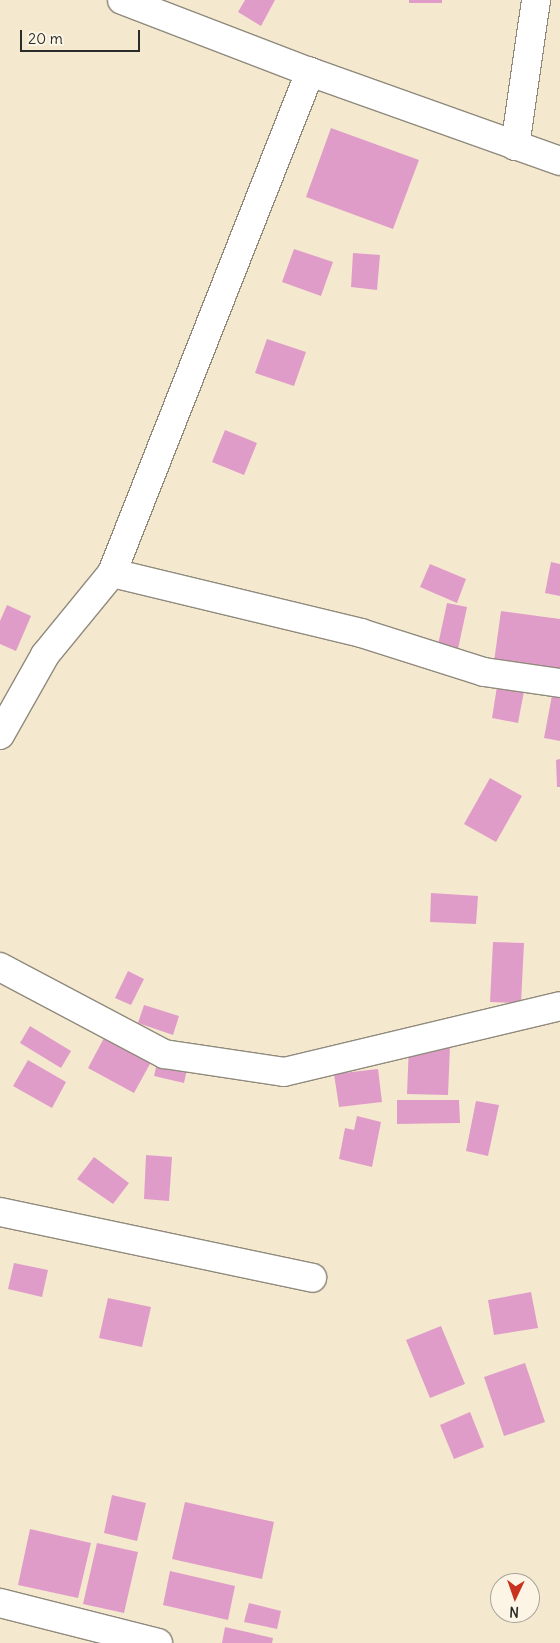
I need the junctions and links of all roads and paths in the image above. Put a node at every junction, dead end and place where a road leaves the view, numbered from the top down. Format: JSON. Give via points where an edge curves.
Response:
{"nodes":[{"id":1,"x":122,"y":0,"type":"edge"},
{"id":2,"x":536,"y":0,"type":"edge"},
{"id":3,"x":310,"y":72,"type":"junction"},
{"id":4,"x":514,"y":146,"type":"junction"},
{"id":5,"x":560,"y":161,"type":"edge"},
{"id":6,"x":112,"y":573,"type":"junction"},
{"id":7,"x":560,"y":682,"type":"edge"},
{"id":8,"x":0,"y":734,"type":"edge"},
{"id":9,"x":0,"y":967,"type":"edge"},
{"id":10,"x":560,"y":1006,"type":"edge"},
{"id":11,"x":0,"y":1212,"type":"edge"},
{"id":12,"x":312,"y":1278,"type":"dead end"},
{"id":13,"x":0,"y":1602,"type":"edge"},
{"id":14,"x":158,"y":1643,"type":"edge"}],
"edges":[{"from":1,"to":3,"type":"street"},
{"from":2,"to":4,"type":"street"},
{"from":3,"to":4,"type":"street"},
{"from":3,"to":6,"type":"street"},
{"from":4,"to":5,"type":"street"},
{"from":6,"to":7,"type":"street","via":[[361,633],[484,672]]},
{"from":6,"to":8,"type":"street","via":[[45,655]]},
{"from":9,"to":10,"type":"street","via":[[164,1054],[284,1072]]},
{"from":11,"to":12,"type":"street"},
{"from":13,"to":14,"type":"street"}]}
